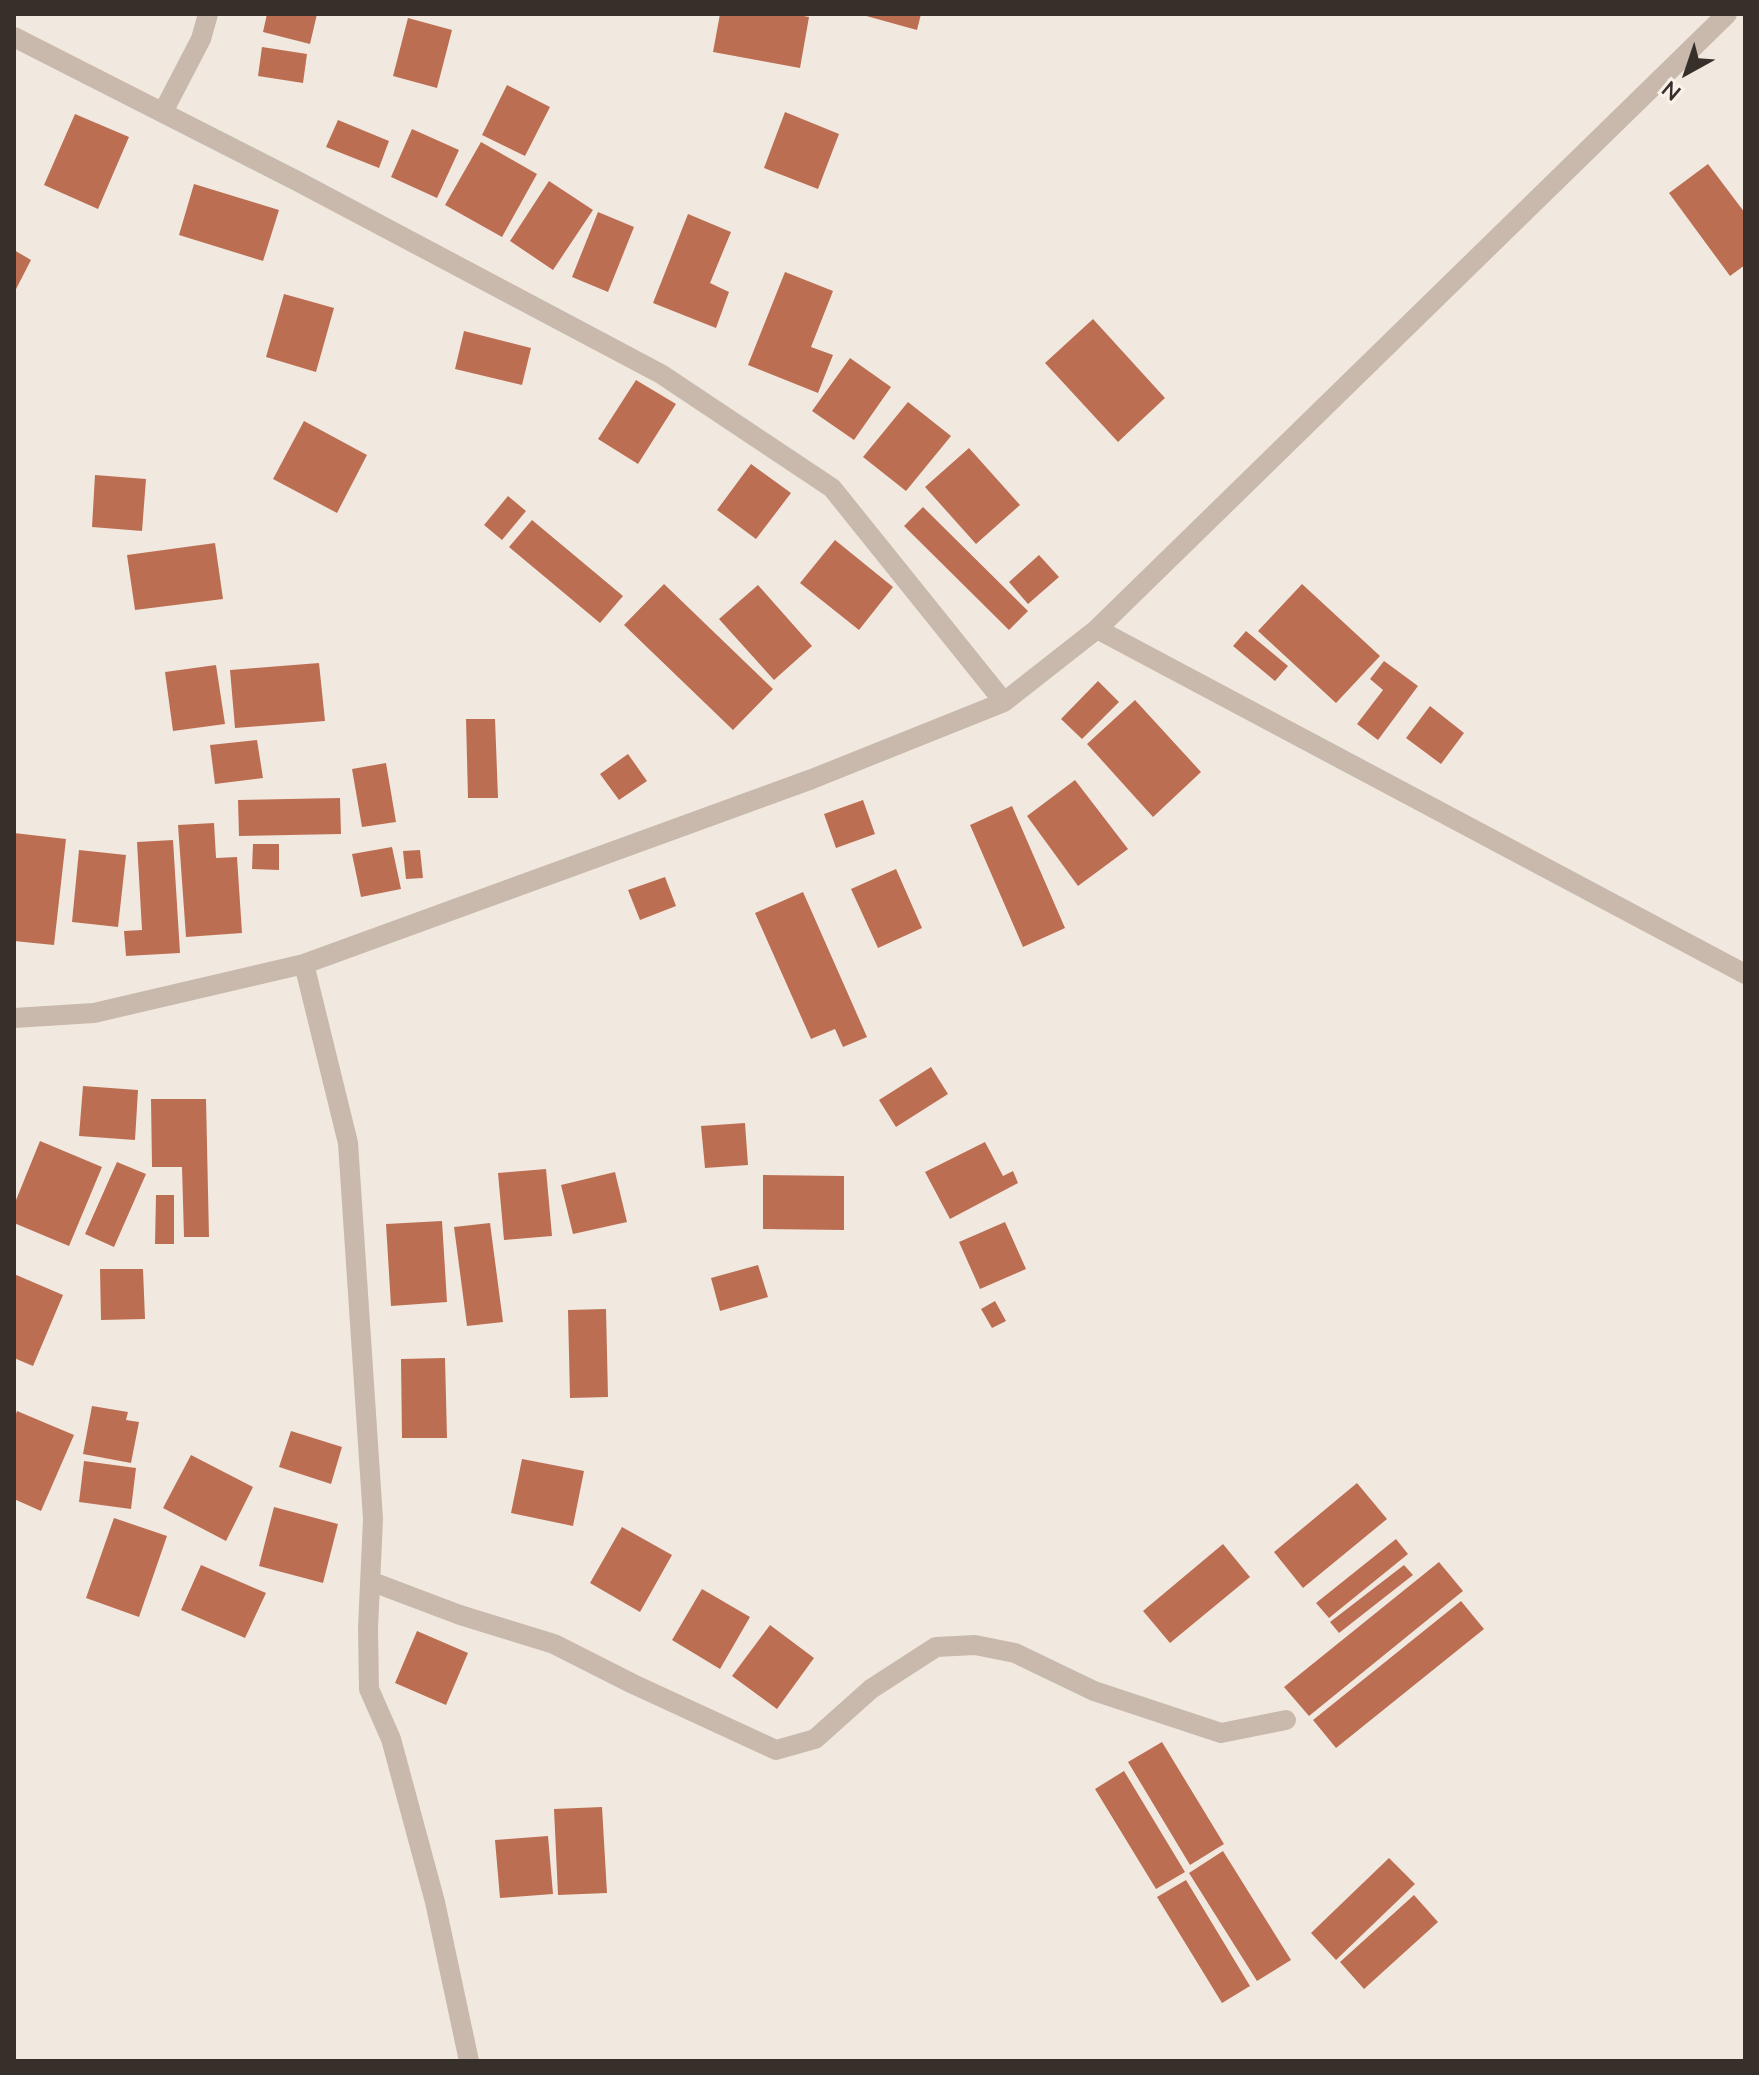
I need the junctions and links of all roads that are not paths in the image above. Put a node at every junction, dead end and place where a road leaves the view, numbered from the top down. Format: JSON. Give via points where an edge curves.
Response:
{"nodes":[{"id":1,"x":208,"y":14,"type":"edge"},
{"id":2,"x":1727,"y":14,"type":"edge"},
{"id":3,"x":14,"y":37,"type":"edge"},
{"id":4,"x":163,"y":112,"type":"junction"},
{"id":5,"x":1097,"y":629,"type":"junction"},
{"id":6,"x":1004,"y":702,"type":"junction"},
{"id":7,"x":304,"y":964,"type":"junction"},
{"id":8,"x":1745,"y":974,"type":"edge"},
{"id":9,"x":14,"y":1018,"type":"edge"},
{"id":10,"x":370,"y":1581,"type":"junction"},
{"id":11,"x":1286,"y":1720,"type":"dead end"},
{"id":12,"x":469,"y":2061,"type":"edge"}],
"edges":[{"from":1,"to":4,"type":"street","via":[[201,39]]},
{"from":2,"to":5,"type":"street"},
{"from":3,"to":4,"type":"street"},
{"from":4,"to":6,"type":"street","via":[[661,374],[832,488]]},
{"from":5,"to":6,"type":"street"},
{"from":5,"to":8,"type":"street"},
{"from":6,"to":7,"type":"street","via":[[812,779]]},
{"from":7,"to":9,"type":"street","via":[[94,1013]]},
{"from":7,"to":10,"type":"street","via":[[348,1143],[373,1519]]},
{"from":10,"to":11,"type":"street","via":[[554,1644],[776,1750],[815,1739],[871,1689],[936,1647],[962,1645],[1015,1653],[1094,1691],[1221,1733]]},
{"from":10,"to":12,"type":"street","via":[[369,1689],[391,1739],[435,1902]]}]}
